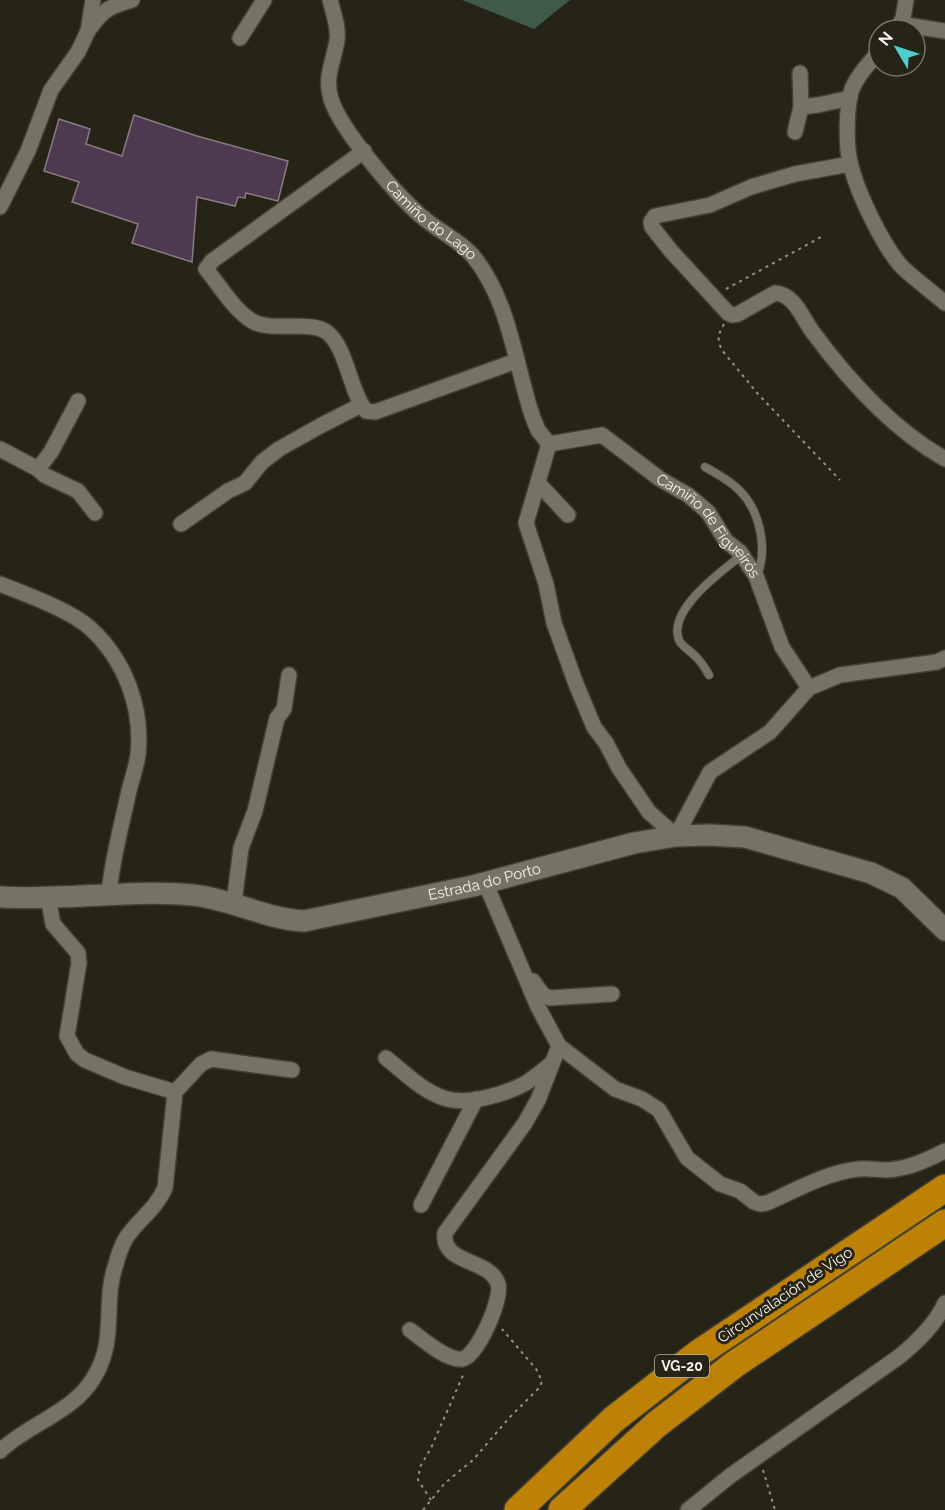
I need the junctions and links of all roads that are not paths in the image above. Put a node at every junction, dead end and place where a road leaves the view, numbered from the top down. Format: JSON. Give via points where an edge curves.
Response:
{"nodes":[{"id":1,"x":93,"y":0,"type":"edge"},
{"id":2,"x":132,"y":0,"type":"edge"},
{"id":3,"x":264,"y":0,"type":"edge"},
{"id":4,"x":330,"y":0,"type":"edge"},
{"id":5,"x":906,"y":0,"type":"edge"},
{"id":6,"x":901,"y":18,"type":"edge"},
{"id":7,"x":927,"y":29,"type":"edge"},
{"id":8,"x":88,"y":31,"type":"junction"},
{"id":9,"x":945,"y":31,"type":"edge"},
{"id":10,"x":240,"y":38,"type":"dead end"},
{"id":11,"x":867,"y":67,"type":"edge"},
{"id":12,"x":800,"y":73,"type":"dead end"},
{"id":13,"x":850,"y":98,"type":"junction"},
{"id":14,"x":801,"y":106,"type":"junction"},
{"id":15,"x":795,"y":132,"type":"dead end"},
{"id":16,"x":364,"y":151,"type":"junction"},
{"id":17,"x":850,"y":164,"type":"junction"},
{"id":18,"x":0,"y":207,"type":"edge"},
{"id":19,"x":945,"y":303,"type":"edge"},
{"id":20,"x":516,"y":361,"type":"junction"},
{"id":21,"x":78,"y":400,"type":"dead end"},
{"id":22,"x":361,"y":405,"type":"junction"},
{"id":23,"x":549,"y":444,"type":"junction"},
{"id":24,"x":0,"y":449,"type":"edge"},
{"id":25,"x":945,"y":459,"type":"edge"},
{"id":26,"x":705,"y":467,"type":"dead end"},
{"id":27,"x":38,"y":469,"type":"junction"},
{"id":28,"x":537,"y":483,"type":"junction"},
{"id":29,"x":95,"y":513,"type":"dead end"},
{"id":30,"x":568,"y":515,"type":"dead end"},
{"id":31,"x":181,"y":524,"type":"dead end"},
{"id":32,"x":742,"y":555,"type":"junction"},
{"id":33,"x":756,"y":576,"type":"junction"},
{"id":34,"x":0,"y":584,"type":"edge"},
{"id":35,"x":945,"y":658,"type":"edge"},
{"id":36,"x":289,"y":675,"type":"dead end"},
{"id":37,"x":709,"y":675,"type":"dead end"},
{"id":38,"x":809,"y":688,"type":"junction"},
{"id":39,"x":676,"y":836,"type":"junction"},
{"id":40,"x":485,"y":882,"type":"junction"},
{"id":41,"x":109,"y":893,"type":"junction"},
{"id":42,"x":0,"y":897,"type":"edge"},
{"id":43,"x":48,"y":897,"type":"junction"},
{"id":44,"x":234,"y":903,"type":"junction"},
{"id":45,"x":945,"y":930,"type":"edge"},
{"id":46,"x":524,"y":974,"type":"junction"},
{"id":47,"x":612,"y":994,"type":"dead end"},
{"id":48,"x":559,"y":1046,"type":"junction"},
{"id":49,"x":386,"y":1058,"type":"dead end"},
{"id":50,"x":552,"y":1063,"type":"junction"},
{"id":51,"x":292,"y":1070,"type":"dead end"},
{"id":52,"x":175,"y":1092,"type":"junction"},
{"id":53,"x":476,"y":1099,"type":"junction"},
{"id":54,"x":945,"y":1151,"type":"edge"},
{"id":55,"x":945,"y":1188,"type":"edge"},
{"id":56,"x":421,"y":1205,"type":"dead end"},
{"id":57,"x":945,"y":1223,"type":"edge"},
{"id":58,"x":945,"y":1303,"type":"edge"},
{"id":59,"x":410,"y":1330,"type":"dead end"},
{"id":60,"x":0,"y":1451,"type":"edge"},
{"id":61,"x":518,"y":1510,"type":"edge"},
{"id":62,"x":562,"y":1510,"type":"edge"},
{"id":63,"x":688,"y":1510,"type":"edge"}],
"edges":[{"from":1,"to":8,"type":"street"},
{"from":2,"to":8,"type":"street","via":[[114,4],[101,13]]},
{"from":3,"to":10,"type":"street"},
{"from":4,"to":16,"type":"street","name":"Camiño do Lago","via":[[337,40],[328,77],[331,100],[342,123]]},
{"from":5,"to":6,"type":"street"},
{"from":7,"to":9,"type":"street"},
{"from":8,"to":18,"type":"street","via":[[51,90],[28,151]]},
{"from":11,"to":13,"type":"street"},
{"from":12,"to":14,"type":"street"},
{"from":13,"to":14,"type":"street"},
{"from":13,"to":17,"type":"street"},
{"from":14,"to":15,"type":"street"},
{"from":16,"to":20,"type":"street","name":"Camiño do Lago","via":[[405,201],[462,244],[473,257],[503,313]]},
{"from":16,"to":22,"type":"street","via":[[206,269],[252,321],[315,328],[331,336]]},
{"from":17,"to":19,"type":"street","via":[[874,222],[896,259]]},
{"from":17,"to":25,"type":"street","via":[[795,174],[711,204],[655,216],[652,226],[723,310],[732,315],[775,293],[787,296],[832,356],[876,405],[906,434]]},
{"from":20,"to":22,"type":"street","via":[[375,412],[366,411]]},
{"from":20,"to":23,"type":"street","name":"Camiño do Lago","via":[[533,418]]},
{"from":21,"to":27,"type":"street"},
{"from":22,"to":31,"type":"street","via":[[279,449],[262,462],[246,483]]},
{"from":23,"to":28,"type":"street"},
{"from":23,"to":32,"type":"street","name":"Camiño de Figueirós","via":[[602,435],[708,512],[726,541]]},
{"from":24,"to":27,"type":"street"},
{"from":26,"to":33,"type":"lane","via":[[741,491],[759,524],[762,546]]},
{"from":27,"to":29,"type":"street","via":[[44,476],[78,491]]},
{"from":28,"to":30,"type":"street"},
{"from":28,"to":39,"type":"street","via":[[526,523],[576,684],[594,727],[619,768],[649,813]]},
{"from":32,"to":33,"type":"street","name":"Camiño de Figueirós"},
{"from":32,"to":37,"type":"lane","via":[[710,582],[683,611],[678,623],[680,642]]},
{"from":33,"to":38,"type":"street","name":"Camiño de Figueirós","via":[[782,647]]},
{"from":34,"to":41,"type":"street","via":[[89,627],[126,676],[136,715],[138,757]]},
{"from":35,"to":38,"type":"street","via":[[840,675]]},
{"from":36,"to":44,"type":"street","via":[[284,708],[277,718],[255,811],[241,848]]},
{"from":38,"to":39,"type":"street","via":[[770,732],[710,772]]},
{"from":39,"to":40,"type":"street","name":"Estrada do Porto","via":[[634,843]]},
{"from":39,"to":45,"type":"street","name":"Estrada do Porto","via":[[745,837],[871,873],[902,888]]},
{"from":40,"to":44,"type":"street","name":"Estrada do Porto","via":[[304,921]]},
{"from":40,"to":46,"type":"street"},
{"from":41,"to":43,"type":"street","name":"Estrada do Porto"},
{"from":41,"to":44,"type":"street","name":"Estrada do Porto","via":[[194,895]]},
{"from":42,"to":43,"type":"street","name":"Estrada do Porto"},
{"from":43,"to":52,"type":"street","via":[[53,924],[79,958],[67,1035],[72,1047],[85,1060]]},
{"from":46,"to":47,"type":"street","via":[[550,998]]},
{"from":46,"to":48,"type":"street"},
{"from":48,"to":50,"type":"street"},
{"from":48,"to":54,"type":"street","via":[[615,1089],[652,1105],[665,1118],[687,1158],[720,1184],[760,1204],[839,1173],[905,1167]]},
{"from":49,"to":53,"type":"street","via":[[438,1096]]},
{"from":50,"to":53,"type":"street","via":[[512,1090]]},
{"from":50,"to":59,"type":"street","via":[[525,1123],[445,1233],[449,1250],[491,1274],[499,1285],[499,1299],[476,1348],[469,1356],[458,1359]]},
{"from":51,"to":52,"type":"street","via":[[211,1059],[201,1064]]},
{"from":52,"to":60,"type":"street","via":[[165,1188],[160,1200],[126,1238],[116,1263],[110,1282],[107,1346],[93,1379],[70,1404]]},
{"from":53,"to":56,"type":"street"},
{"from":55,"to":61,"type":"highway","name":"Circunvalación de Vigo","number":"VG-20","via":[[699,1353],[614,1419]]},
{"from":57,"to":62,"type":"highway","name":"Circunvalación de Vigo","number":"VG-20","via":[[735,1364],[657,1424]]},
{"from":58,"to":63,"type":"street","via":[[915,1344]]}]}
